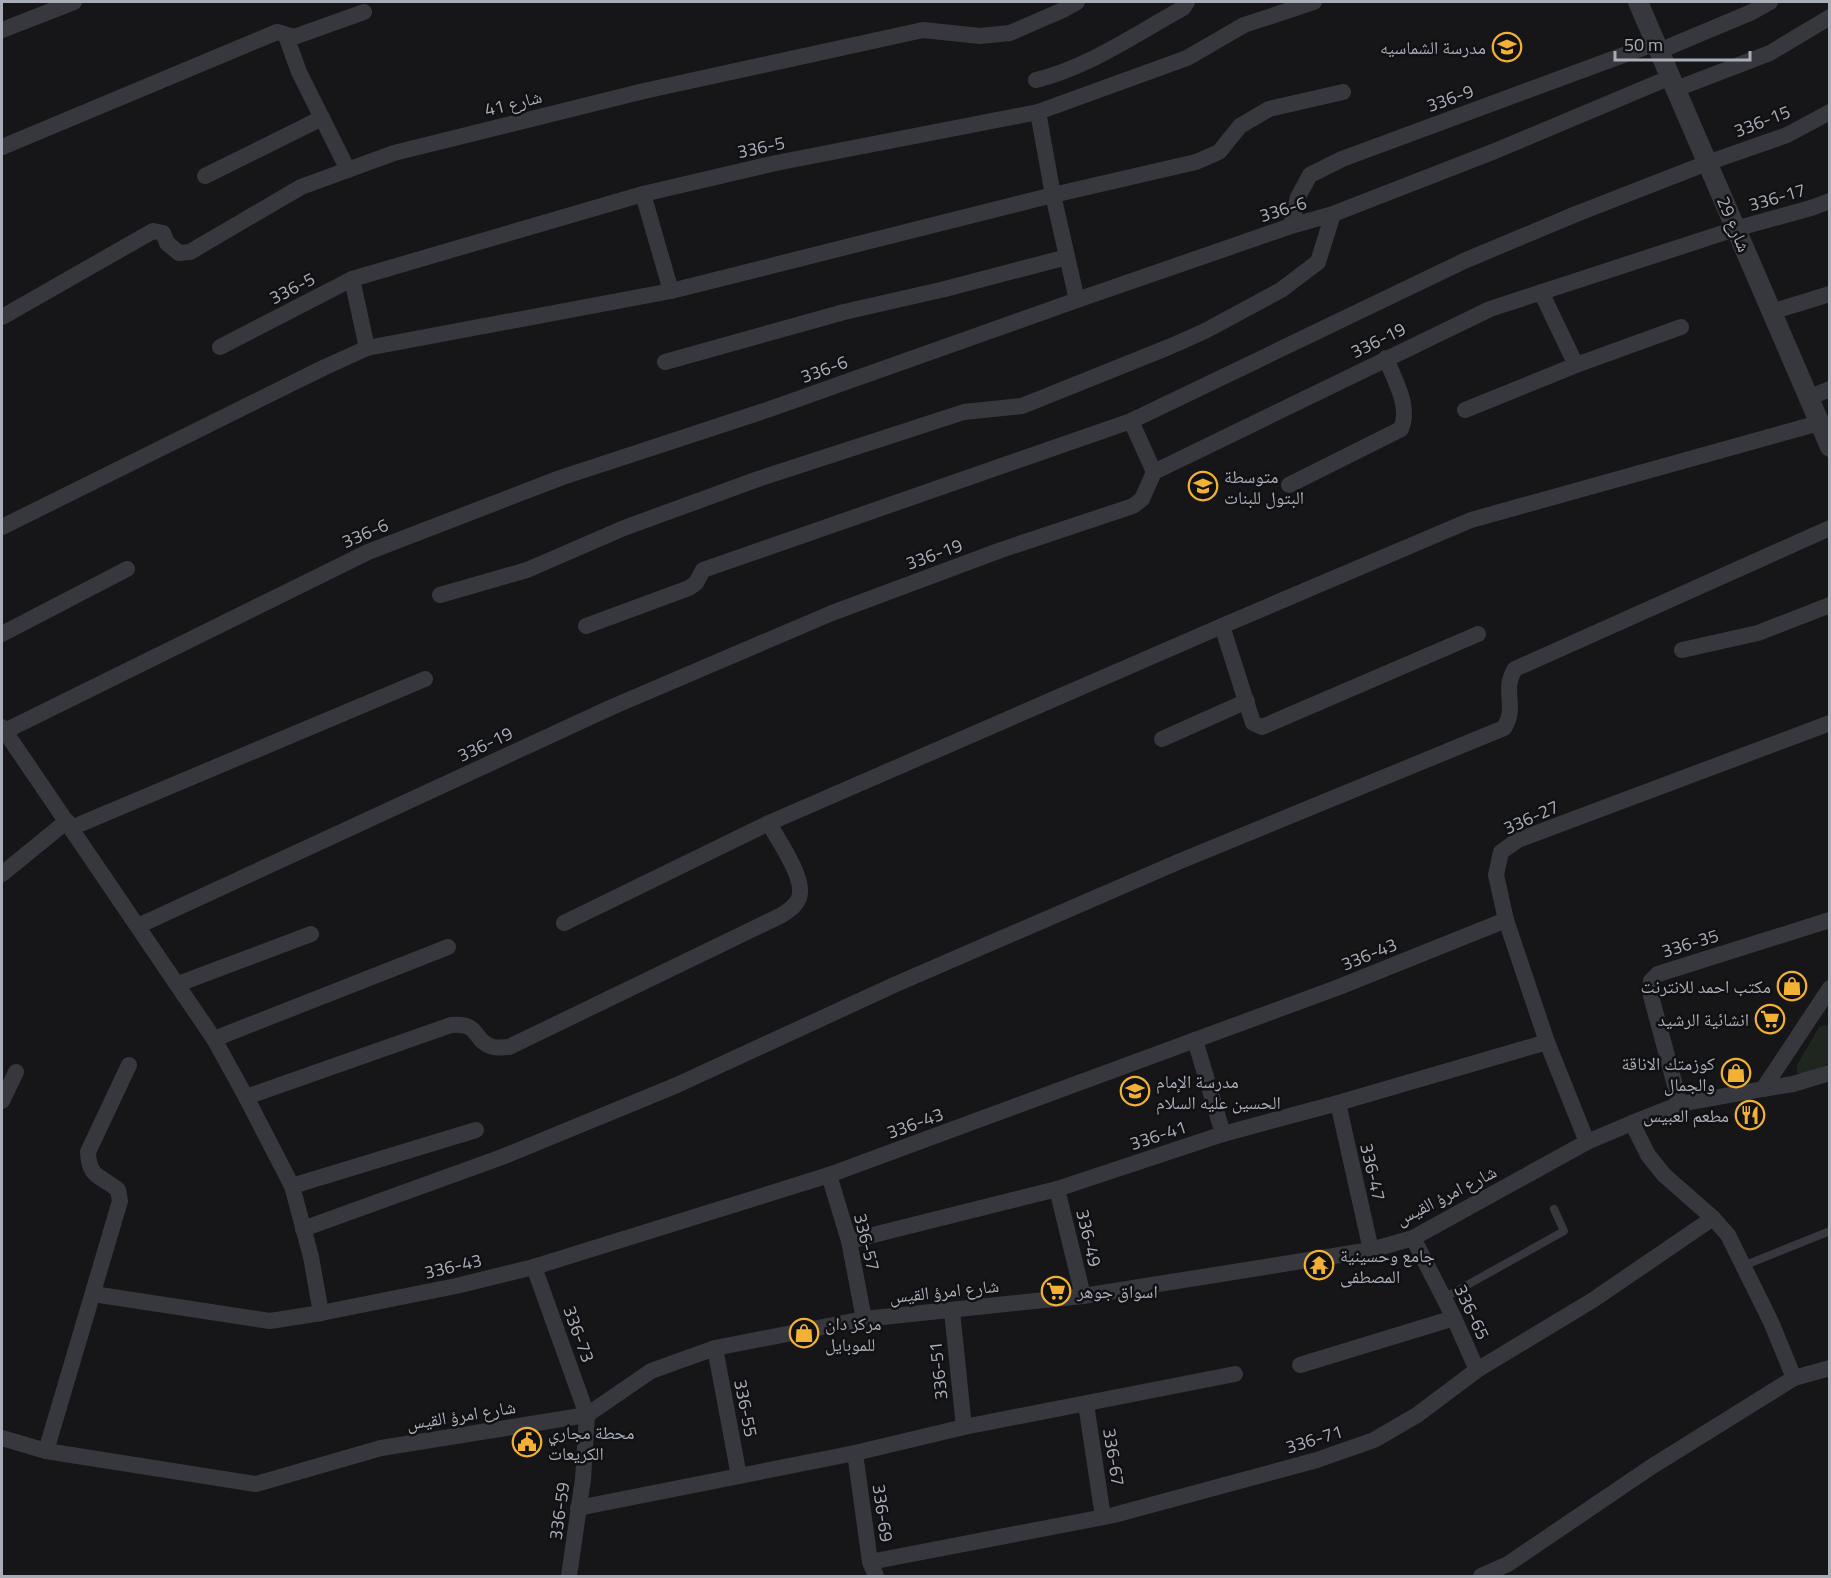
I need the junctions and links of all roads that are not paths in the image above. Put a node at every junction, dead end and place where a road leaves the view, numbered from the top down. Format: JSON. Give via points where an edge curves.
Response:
{"nodes":[{"id":1,"x":74,"y":2,"type":"edge"},
{"id":2,"x":1077,"y":2,"type":"edge"},
{"id":3,"x":1187,"y":2,"type":"edge"},
{"id":4,"x":1314,"y":2,"type":"edge"},
{"id":5,"x":1638,"y":2,"type":"edge"},
{"id":6,"x":1770,"y":2,"type":"edge"},
{"id":7,"x":364,"y":12,"type":"dead end"},
{"id":8,"x":1830,"y":17,"type":"edge"},
{"id":9,"x":2,"y":30,"type":"edge"},
{"id":10,"x":285,"y":36,"type":"junction"},
{"id":11,"x":1658,"y":47,"type":"junction"},
{"id":12,"x":1036,"y":80,"type":"dead end"},
{"id":13,"x":1673,"y":83,"type":"junction"},
{"id":14,"x":1343,"y":92,"type":"dead end"},
{"id":15,"x":1038,"y":112,"type":"junction"},
{"id":16,"x":1830,"y":112,"type":"edge"},
{"id":17,"x":322,"y":118,"type":"junction"},
{"id":18,"x":2,"y":147,"type":"edge"},
{"id":19,"x":1707,"y":163,"type":"junction"},
{"id":20,"x":348,"y":170,"type":"junction"},
{"id":21,"x":205,"y":176,"type":"dead end"},
{"id":22,"x":643,"y":194,"type":"junction"},
{"id":23,"x":1053,"y":195,"type":"junction"},
{"id":24,"x":1830,"y":201,"type":"edge"},
{"id":25,"x":1333,"y":214,"type":"junction"},
{"id":26,"x":1291,"y":226,"type":"junction"},
{"id":27,"x":1736,"y":229,"type":"junction"},
{"id":28,"x":1067,"y":257,"type":"junction"},
{"id":29,"x":352,"y":279,"type":"junction"},
{"id":30,"x":671,"y":291,"type":"junction"},
{"id":31,"x":1541,"y":292,"type":"junction"},
{"id":32,"x":1830,"y":294,"type":"edge"},
{"id":33,"x":1077,"y":300,"type":"junction"},
{"id":34,"x":1771,"y":312,"type":"junction"},
{"id":35,"x":2,"y":317,"type":"edge"},
{"id":36,"x":1681,"y":327,"type":"dead end"},
{"id":37,"x":220,"y":347,"type":"dead end"},
{"id":38,"x":367,"y":348,"type":"junction"},
{"id":39,"x":1386,"y":358,"type":"junction"},
{"id":40,"x":665,"y":362,"type":"dead end"},
{"id":41,"x":1576,"y":365,"type":"junction"},
{"id":42,"x":1830,"y":389,"type":"edge"},
{"id":43,"x":1808,"y":398,"type":"junction"},
{"id":44,"x":1465,"y":410,"type":"dead end"},
{"id":45,"x":1131,"y":421,"type":"junction"},
{"id":46,"x":1819,"y":423,"type":"junction"},
{"id":47,"x":1830,"y":447,"type":"edge"},
{"id":48,"x":1154,"y":472,"type":"junction"},
{"id":49,"x":1289,"y":485,"type":"dead end"},
{"id":50,"x":2,"y":527,"type":"edge"},
{"id":51,"x":1830,"y":528,"type":"edge"},
{"id":52,"x":127,"y":569,"type":"dead end"},
{"id":53,"x":440,"y":595,"type":"dead end"},
{"id":54,"x":1830,"y":605,"type":"edge"},
{"id":55,"x":586,"y":626,"type":"dead end"},
{"id":56,"x":1222,"y":626,"type":"junction"},
{"id":57,"x":2,"y":634,"type":"edge"},
{"id":58,"x":1478,"y":634,"type":"dead end"},
{"id":59,"x":1682,"y":650,"type":"dead end"},
{"id":60,"x":425,"y":680,"type":"dead end"},
{"id":61,"x":1246,"y":701,"type":"junction"},
{"id":62,"x":1830,"y":723,"type":"edge"},
{"id":63,"x":3,"y":729,"type":"edge"},
{"id":64,"x":1162,"y":739,"type":"dead end"},
{"id":65,"x":769,"y":823,"type":"junction"},
{"id":66,"x":69,"y":825,"type":"junction"},
{"id":67,"x":2,"y":874,"type":"edge"},
{"id":68,"x":1506,"y":920,"type":"junction"},
{"id":69,"x":1830,"y":920,"type":"edge"},
{"id":70,"x":564,"y":923,"type":"dead end"},
{"id":71,"x":138,"y":926,"type":"junction"},
{"id":72,"x":311,"y":934,"type":"dead end"},
{"id":73,"x":448,"y":947,"type":"dead end"},
{"id":74,"x":178,"y":984,"type":"junction"},
{"id":75,"x":1827,"y":1000,"type":"edge"},
{"id":76,"x":214,"y":1039,"type":"junction"},
{"id":77,"x":1195,"y":1040,"type":"junction"},
{"id":78,"x":1547,"y":1042,"type":"junction"},
{"id":79,"x":129,"y":1065,"type":"dead end"},
{"id":80,"x":16,"y":1072,"type":"dead end"},
{"id":81,"x":1830,"y":1073,"type":"edge"},
{"id":82,"x":1763,"y":1089,"type":"junction"},
{"id":83,"x":246,"y":1097,"type":"junction"},
{"id":84,"x":2,"y":1101,"type":"edge"},
{"id":85,"x":1338,"y":1103,"type":"junction"},
{"id":86,"x":1680,"y":1104,"type":"junction"},
{"id":87,"x":1632,"y":1123,"type":"junction"},
{"id":88,"x":476,"y":1130,"type":"dead end"},
{"id":89,"x":1223,"y":1134,"type":"junction"},
{"id":90,"x":1587,"y":1142,"type":"junction"},
{"id":91,"x":829,"y":1175,"type":"junction"},
{"id":92,"x":292,"y":1186,"type":"junction"},
{"id":93,"x":1057,"y":1189,"type":"junction"},
{"id":94,"x":1554,"y":1209,"type":"dead end"},
{"id":95,"x":1713,"y":1218,"type":"junction"},
{"id":96,"x":303,"y":1229,"type":"junction"},
{"id":97,"x":1830,"y":1231,"type":"edge"},
{"id":98,"x":1413,"y":1238,"type":"junction"},
{"id":99,"x":849,"y":1241,"type":"junction"},
{"id":100,"x":1371,"y":1250,"type":"junction"},
{"id":101,"x":1743,"y":1266,"type":"junction"},
{"id":102,"x":534,"y":1267,"type":"junction"},
{"id":103,"x":93,"y":1294,"type":"junction"},
{"id":104,"x":1083,"y":1296,"type":"junction"},
{"id":105,"x":1444,"y":1298,"type":"junction"},
{"id":106,"x":952,"y":1311,"type":"junction"},
{"id":107,"x":321,"y":1313,"type":"junction"},
{"id":108,"x":1455,"y":1318,"type":"junction"},
{"id":109,"x":864,"y":1319,"type":"junction"},
{"id":110,"x":715,"y":1348,"type":"junction"},
{"id":111,"x":1300,"y":1365,"type":"dead end"},
{"id":112,"x":1830,"y":1368,"type":"edge"},
{"id":113,"x":1477,"y":1370,"type":"junction"},
{"id":114,"x":1235,"y":1374,"type":"dead end"},
{"id":115,"x":1794,"y":1378,"type":"junction"},
{"id":116,"x":1086,"y":1404,"type":"junction"},
{"id":117,"x":587,"y":1415,"type":"junction"},
{"id":118,"x":964,"y":1427,"type":"junction"},
{"id":119,"x":2,"y":1438,"type":"edge"},
{"id":120,"x":46,"y":1451,"type":"junction"},
{"id":121,"x":855,"y":1453,"type":"junction"},
{"id":122,"x":739,"y":1476,"type":"junction"},
{"id":123,"x":578,"y":1508,"type":"junction"},
{"id":124,"x":1103,"y":1517,"type":"junction"},
{"id":125,"x":873,"y":1569,"type":"edge"},
{"id":126,"x":569,"y":1576,"type":"edge"},
{"id":127,"x":1481,"y":1576,"type":"edge"}],
"edges":[{"from":1,"to":9,"type":"street"},
{"from":2,"to":20,"type":"street","name":"شارع 41","via":[[1010,33],[980,36],[923,30],[644,91],[394,153]]},
{"from":3,"to":12,"type":"street","via":[[1183,8],[1095,57],[1059,75]]},
{"from":4,"to":15,"type":"street","name":"336-5","via":[[1244,25],[1187,58]]},
{"from":5,"to":11,"type":"street","name":"شارع 29"},
{"from":6,"to":11,"type":"street","name":"336-9"},
{"from":7,"to":10,"type":"street","via":[[294,37]]},
{"from":8,"to":13,"type":"street","name":"336-6","via":[[1770,53]]},
{"from":10,"to":17,"type":"street"},
{"from":10,"to":18,"type":"street","via":[[277,32]]},
{"from":11,"to":13,"type":"street","name":"شارع 29"},
{"from":11,"to":26,"type":"street","name":"336-9","via":[[1342,159],[1310,176],[1298,196]]},
{"from":13,"to":19,"type":"street","name":"شارع 29"},
{"from":13,"to":25,"type":"street","name":"336-6"},
{"from":14,"to":23,"type":"street","via":[[1269,109],[1240,126],[1219,152],[1196,162]]},
{"from":15,"to":22,"type":"street","name":"336-5","via":[[776,163]]},
{"from":15,"to":23,"type":"street"},
{"from":16,"to":19,"type":"street","name":"336-15","via":[[1787,135]]},
{"from":17,"to":20,"type":"street"},
{"from":17,"to":21,"type":"street"},
{"from":19,"to":27,"type":"street","name":"شارع 29"},
{"from":19,"to":45,"type":"street","name":"336-15","via":[[1464,261]]},
{"from":20,"to":35,"type":"street","name":"شارع 41","via":[[301,187],[190,252],[179,253],[167,243],[163,233],[153,231]]},
{"from":22,"to":29,"type":"street","name":"336-5"},
{"from":22,"to":30,"type":"street"},
{"from":23,"to":28,"type":"street"},
{"from":23,"to":30,"type":"street"},
{"from":24,"to":27,"type":"street","name":"336-17"},
{"from":25,"to":26,"type":"street","name":"336-6"},
{"from":25,"to":53,"type":"street","via":[[1318,262],[1281,290],[1169,347],[1022,406],[953,415],[713,495],[527,570]]},
{"from":26,"to":33,"type":"street","name":"336-6"},
{"from":27,"to":31,"type":"street","name":"336-19"},
{"from":27,"to":34,"type":"street","name":"شارع 29"},
{"from":28,"to":33,"type":"street"},
{"from":28,"to":40,"type":"street","via":[[844,312]]},
{"from":29,"to":37,"type":"street","name":"336-5"},
{"from":29,"to":38,"type":"street"},
{"from":30,"to":38,"type":"street"},
{"from":31,"to":39,"type":"street","name":"336-19","via":[[1490,309]]},
{"from":31,"to":41,"type":"street"},
{"from":32,"to":34,"type":"street"},
{"from":33,"to":63,"type":"street","name":"336-6","via":[[767,410],[560,478],[368,552]]},
{"from":34,"to":43,"type":"street","name":"شارع 29"},
{"from":36,"to":41,"type":"street"},
{"from":38,"to":50,"type":"street"},
{"from":39,"to":48,"type":"street","name":"336-19"},
{"from":39,"to":49,"type":"street","via":[[1404,406],[1406,418],[1401,429]]},
{"from":41,"to":44,"type":"street"},
{"from":42,"to":43,"type":"street"},
{"from":43,"to":46,"type":"street","name":"شارع 29"},
{"from":45,"to":48,"type":"street"},
{"from":45,"to":55,"type":"street","name":"336-15","via":[[703,570],[689,588]]},
{"from":46,"to":47,"type":"street","name":"شارع 29"},
{"from":46,"to":56,"type":"street","via":[[1471,520]]},
{"from":48,"to":71,"type":"street","name":"336-19","via":[[1142,499],[1133,506],[821,617],[612,706]]},
{"from":51,"to":96,"type":"street","via":[[1515,669],[1509,678],[1511,715],[1504,728],[1145,876],[677,1085],[502,1157]]},
{"from":52,"to":57,"type":"street"},
{"from":54,"to":59,"type":"street","via":[[1758,633]]},
{"from":56,"to":61,"type":"street"},
{"from":56,"to":65,"type":"street"},
{"from":58,"to":61,"type":"street","via":[[1262,727],[1253,723]]},
{"from":60,"to":66,"type":"street"},
{"from":61,"to":64,"type":"street"},
{"from":62,"to":68,"type":"street","name":"336-27","via":[[1518,840],[1501,852],[1496,875]]},
{"from":63,"to":66,"type":"street"},
{"from":65,"to":70,"type":"street"},
{"from":65,"to":83,"type":"street","via":[[799,877],[799,899],[782,915],[509,1047],[495,1048],[464,1024],[451,1025]]},
{"from":66,"to":67,"type":"street"},
{"from":66,"to":71,"type":"street"},
{"from":68,"to":77,"type":"street","name":"336-43"},
{"from":68,"to":78,"type":"street","name":"336-27"},
{"from":69,"to":86,"type":"street","name":"336-35","via":[[1658,974],[1651,981]]},
{"from":71,"to":74,"type":"street"},
{"from":72,"to":74,"type":"street"},
{"from":73,"to":76,"type":"street"},
{"from":74,"to":76,"type":"street"},
{"from":75,"to":82,"type":"street"},
{"from":76,"to":83,"type":"street"},
{"from":77,"to":89,"type":"street"},
{"from":77,"to":91,"type":"street","name":"336-43"},
{"from":78,"to":85,"type":"street","name":"336-41"},
{"from":78,"to":90,"type":"street","name":"336-27"},
{"from":79,"to":103,"type":"street","via":[[88,1152],[94,1175],[118,1190],[120,1201]]},
{"from":80,"to":84,"type":"street"},
{"from":81,"to":82,"type":"street","name":"شارع امرؤ القيس"},
{"from":82,"to":86,"type":"street","name":"شارع امرؤ القيس"},
{"from":83,"to":92,"type":"street"},
{"from":85,"to":89,"type":"street","name":"336-41"},
{"from":85,"to":100,"type":"street","name":"336-47"},
{"from":86,"to":87,"type":"street","name":"شارع امرؤ القيس"},
{"from":87,"to":90,"type":"street","name":"شارع امرؤ القيس"},
{"from":87,"to":95,"type":"street","via":[[1648,1155],[1664,1175]]},
{"from":88,"to":92,"type":"street"},
{"from":89,"to":93,"type":"street","name":"336-41"},
{"from":90,"to":98,"type":"street","name":"شارع امرؤ القيس"},
{"from":91,"to":99,"type":"street","name":"336-57"},
{"from":91,"to":102,"type":"street","name":"336-43"},
{"from":92,"to":96,"type":"street"},
{"from":93,"to":99,"type":"street","name":"336-41"},
{"from":93,"to":104,"type":"street","name":"336-49"},
{"from":94,"to":105,"type":"lane","via":[[1564,1231]]},
{"from":95,"to":101,"type":"street","via":[[1728,1234]]},
{"from":95,"to":113,"type":"street","name":"336-71","via":[[1593,1300]]},
{"from":96,"to":107,"type":"street"},
{"from":97,"to":101,"type":"lane"},
{"from":98,"to":100,"type":"street","name":"شارع امرؤ القيس"},
{"from":98,"to":105,"type":"street","name":"336-65"},
{"from":99,"to":109,"type":"street","name":"336-57"},
{"from":100,"to":104,"type":"street","name":"شارع امرؤ القيس"},
{"from":101,"to":115,"type":"street"},
{"from":102,"to":107,"type":"street","name":"336-43"},
{"from":102,"to":117,"type":"street","name":"336-73"},
{"from":103,"to":107,"type":"street","name":"336-43","via":[[270,1321]]},
{"from":103,"to":120,"type":"street"},
{"from":104,"to":106,"type":"street","name":"شارع امرؤ القيس"},
{"from":105,"to":108,"type":"street","name":"336-65"},
{"from":106,"to":109,"type":"street","name":"شارع امرؤ القيس"},
{"from":106,"to":118,"type":"street","name":"336-51"},
{"from":108,"to":111,"type":"street"},
{"from":108,"to":113,"type":"street","name":"336-65"},
{"from":109,"to":110,"type":"street","name":"شارع امرؤ القيس"},
{"from":110,"to":117,"type":"street","name":"شارع امرؤ القيس","via":[[651,1371]]},
{"from":110,"to":122,"type":"street","name":"336-55"},
{"from":112,"to":115,"type":"street"},
{"from":113,"to":124,"type":"street","name":"336-71","via":[[1417,1415],[1374,1440],[1317,1460]]},
{"from":114,"to":116,"type":"street"},
{"from":115,"to":127,"type":"street","via":[[1650,1467],[1508,1564]]},
{"from":116,"to":118,"type":"street"},
{"from":116,"to":124,"type":"street","name":"336-67"},
{"from":117,"to":120,"type":"street","name":"شارع امرؤ القيس","via":[[381,1448],[256,1484]]},
{"from":117,"to":123,"type":"street","name":"336-59"},
{"from":118,"to":121,"type":"street"},
{"from":119,"to":120,"type":"street","name":"شارع امرؤ القيس"},
{"from":121,"to":122,"type":"street"},
{"from":121,"to":125,"type":"street","name":"336-69"},
{"from":122,"to":123,"type":"street"},
{"from":123,"to":126,"type":"street","name":"336-59"},
{"from":124,"to":125,"type":"street","name":"336-71"}]}
